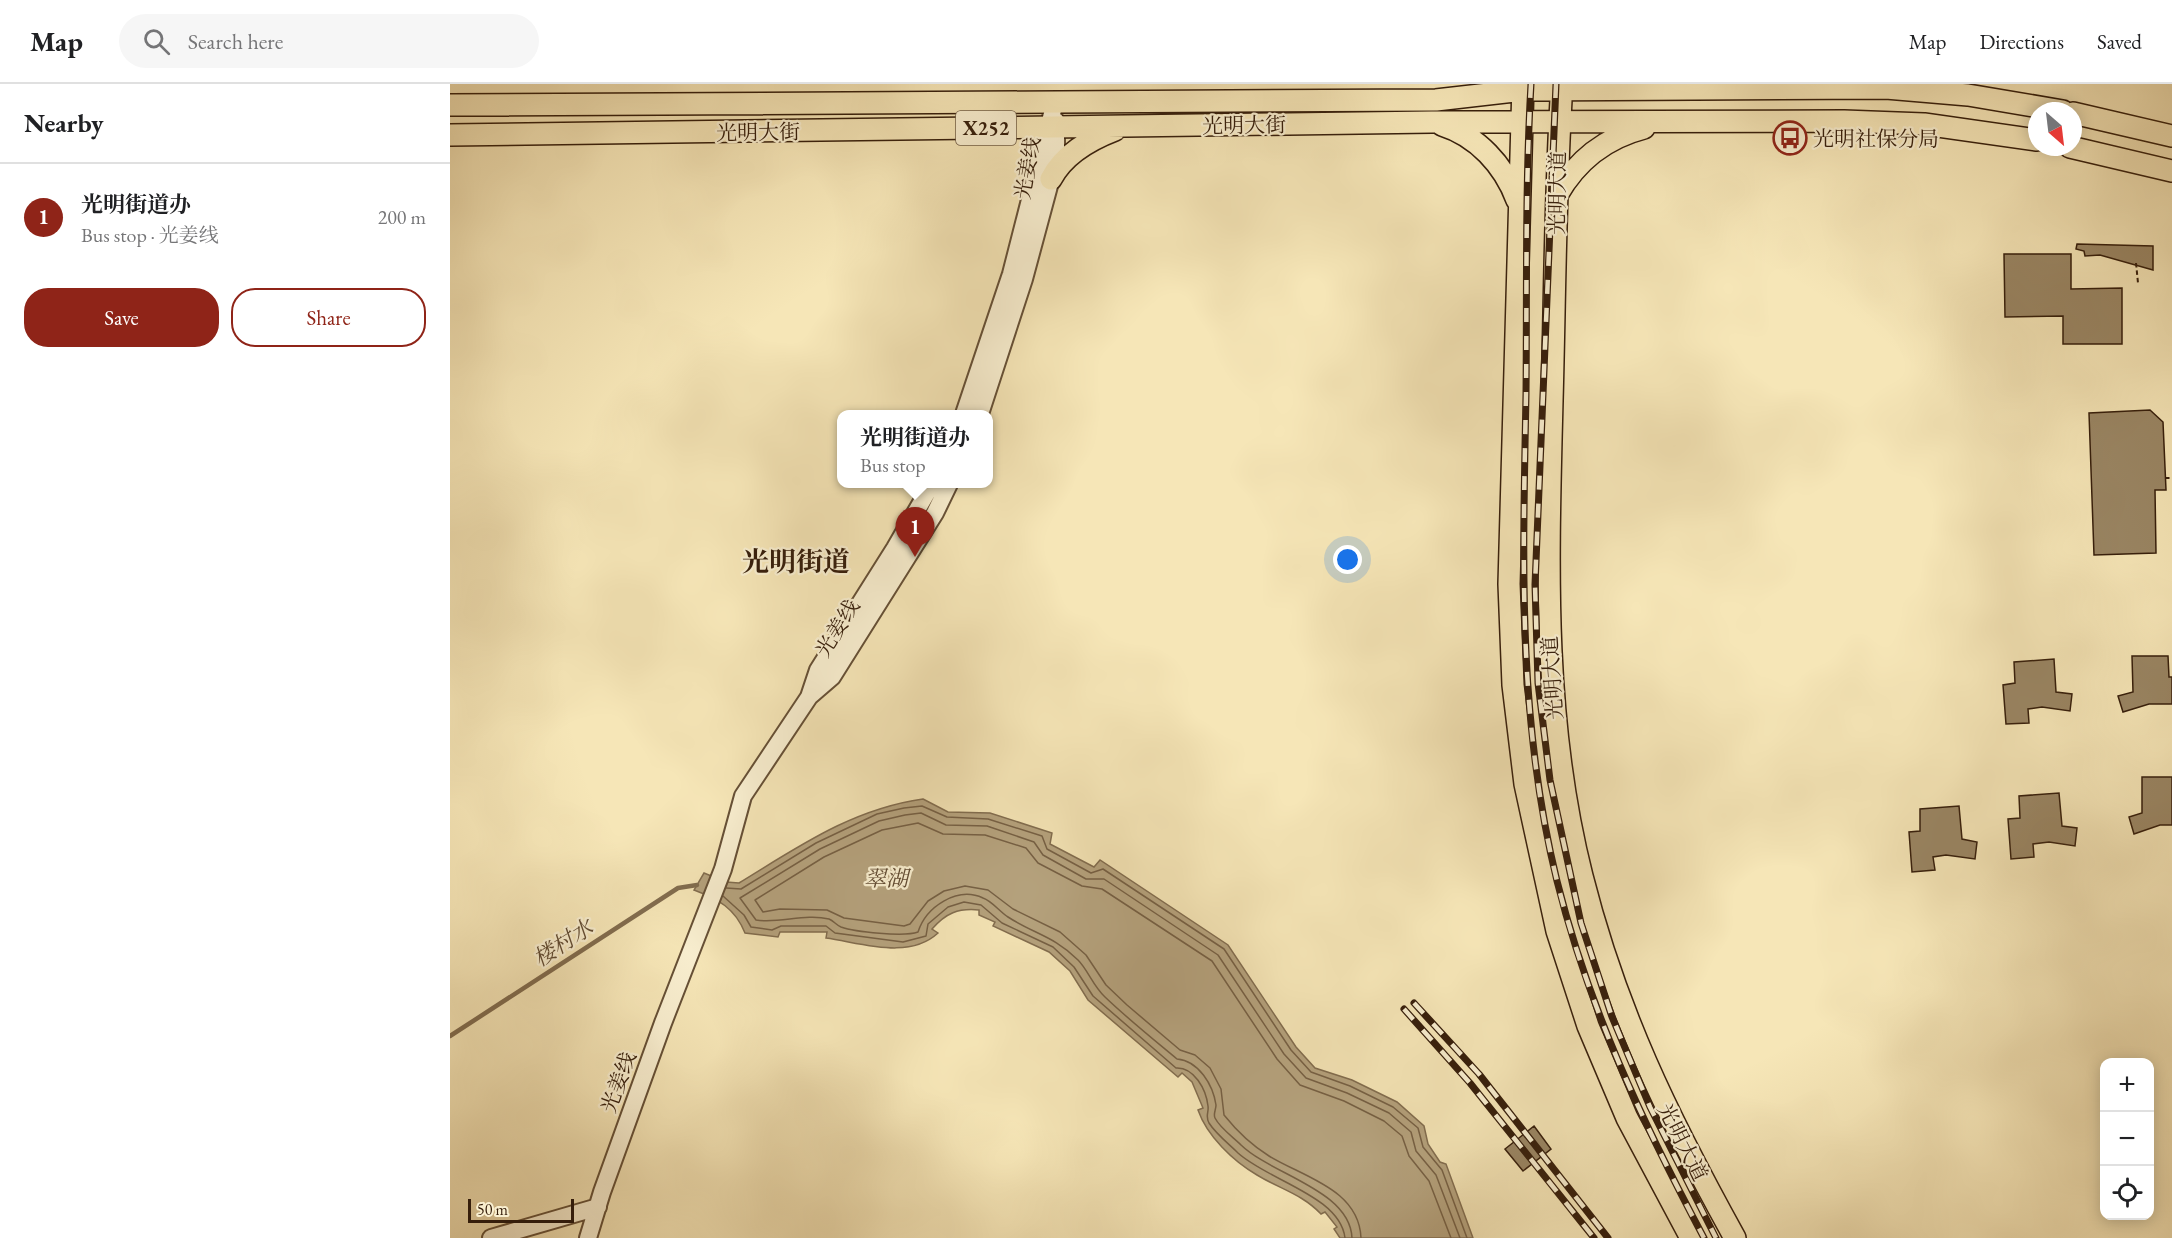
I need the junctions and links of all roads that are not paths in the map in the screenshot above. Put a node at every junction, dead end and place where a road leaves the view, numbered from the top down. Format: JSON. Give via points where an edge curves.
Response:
{"nodes":[{"id":1,"x":1475,"y":84,"type":"edge"},
{"id":2,"x":1523,"y":87,"type":"edge"},
{"id":3,"x":1562,"y":87,"type":"edge"},
{"id":4,"x":1644,"y":87,"type":"edge"},
{"id":5,"x":1437,"y":100,"type":"junction"},
{"id":6,"x":1055,"y":102,"type":"junction"},
{"id":7,"x":450,"y":105,"type":"edge"},
{"id":8,"x":2028,"y":105,"type":"edge"},
{"id":9,"x":2082,"y":115,"type":"edge"},
{"id":10,"x":1432,"y":122,"type":"junction"},
{"id":11,"x":1521,"y":123,"type":"junction"},
{"id":12,"x":1559,"y":123,"type":"junction"},
{"id":13,"x":1664,"y":123,"type":"junction"},
{"id":14,"x":1126,"y":126,"type":"junction"},
{"id":15,"x":1052,"y":128,"type":"junction"},
{"id":16,"x":450,"y":135,"type":"edge"},
{"id":17,"x":2172,"y":136,"type":"edge"},
{"id":18,"x":2028,"y":139,"type":"edge"},
{"id":19,"x":2082,"y":150,"type":"edge"},
{"id":20,"x":2172,"y":171,"type":"edge"},
{"id":21,"x":1051,"y":179,"type":"junction"},
{"id":22,"x":1557,"y":195,"type":"junction"},
{"id":23,"x":1519,"y":206,"type":"junction"},
{"id":24,"x":965,"y":410,"type":"edge"},
{"id":25,"x":981,"y":410,"type":"edge"},
{"id":26,"x":929,"y":488,"type":"edge"},
{"id":27,"x":947,"y":488,"type":"edge"},
{"id":28,"x":809,"y":697,"type":"junction"},
{"id":29,"x":598,"y":1207,"type":"junction"},
{"id":30,"x":491,"y":1238,"type":"edge"},
{"id":31,"x":588,"y":1238,"type":"edge"},
{"id":32,"x":1691,"y":1238,"type":"edge"},
{"id":33,"x":1735,"y":1238,"type":"edge"}],
"edges":[{"from":1,"to":5,"type":"main road"},
{"from":2,"to":3,"type":"main road","name":"光明大街"},
{"from":2,"to":5,"type":"main road","name":"光明大街"},
{"from":2,"to":11,"type":"main road","name":"光明大道"},
{"from":3,"to":4,"type":"main road","name":"光明大街"},
{"from":3,"to":12,"type":"main road","name":"光明大道"},
{"from":4,"to":8,"type":"main road","name":"光明大街","via":[[1886,88],[1968,94]]},
{"from":5,"to":6,"type":"main road","name":"光明大街"},
{"from":6,"to":7,"type":"main road","name":"光明大街"},
{"from":6,"to":15,"type":"street","name":"光姜线"},
{"from":9,"to":17,"type":"main road"},
{"from":10,"to":11,"type":"main road","name":"光明大街","number":"X252"},
{"from":10,"to":14,"type":"main road","name":"光明大街","number":"X252"},
{"from":10,"to":23,"type":"main road","via":[[1462,134],[1487,152],[1506,177]]},
{"from":11,"to":12,"type":"main road","name":"光明大街","number":"X252"},
{"from":11,"to":23,"type":"main road","name":"光明大道"},
{"from":12,"to":13,"type":"main road","name":"光明大街"},
{"from":12,"to":22,"type":"main road","name":"光明大道"},
{"from":13,"to":18,"type":"main road","name":"光明大街","via":[[1884,122],[1964,128]]},
{"from":13,"to":22,"type":"main road","via":[[1605,143],[1578,166]]},
{"from":14,"to":15,"type":"main road","name":"光明大街","number":"X252"},
{"from":14,"to":21,"type":"main road","via":[[1069,155]]},
{"from":15,"to":16,"type":"main road","name":"光明大街","number":"X252"},
{"from":15,"to":21,"type":"street","name":"光姜线","via":[[1056,160]]},
{"from":15,"to":24,"type":"street","name":"光姜线","via":[[1011,274]]},
{"from":19,"to":20,"type":"main road"},
{"from":21,"to":25,"type":"street","name":"光姜线","via":[[1024,279]]},
{"from":22,"to":33,"type":"main road","name":"光明大道","via":[[1548,584],[1551,682],[1562,778],[1581,873],[1624,1012],[1662,1102]]},
{"from":23,"to":32,"type":"main road","name":"光明大道","via":[[1509,585],[1513,684],[1525,784],[1549,902],[1588,1026],[1632,1127]]},
{"from":26,"to":28,"type":"street","name":"光姜线","via":[[818,670]]},
{"from":27,"to":28,"type":"street","name":"光姜线","via":[[832,677]]},
{"from":28,"to":29,"type":"street","name":"光姜线","via":[[743,796],[723,869]]},
{"from":29,"to":30,"type":"street"},
{"from":29,"to":31,"type":"street","name":"光姜线"}]}
